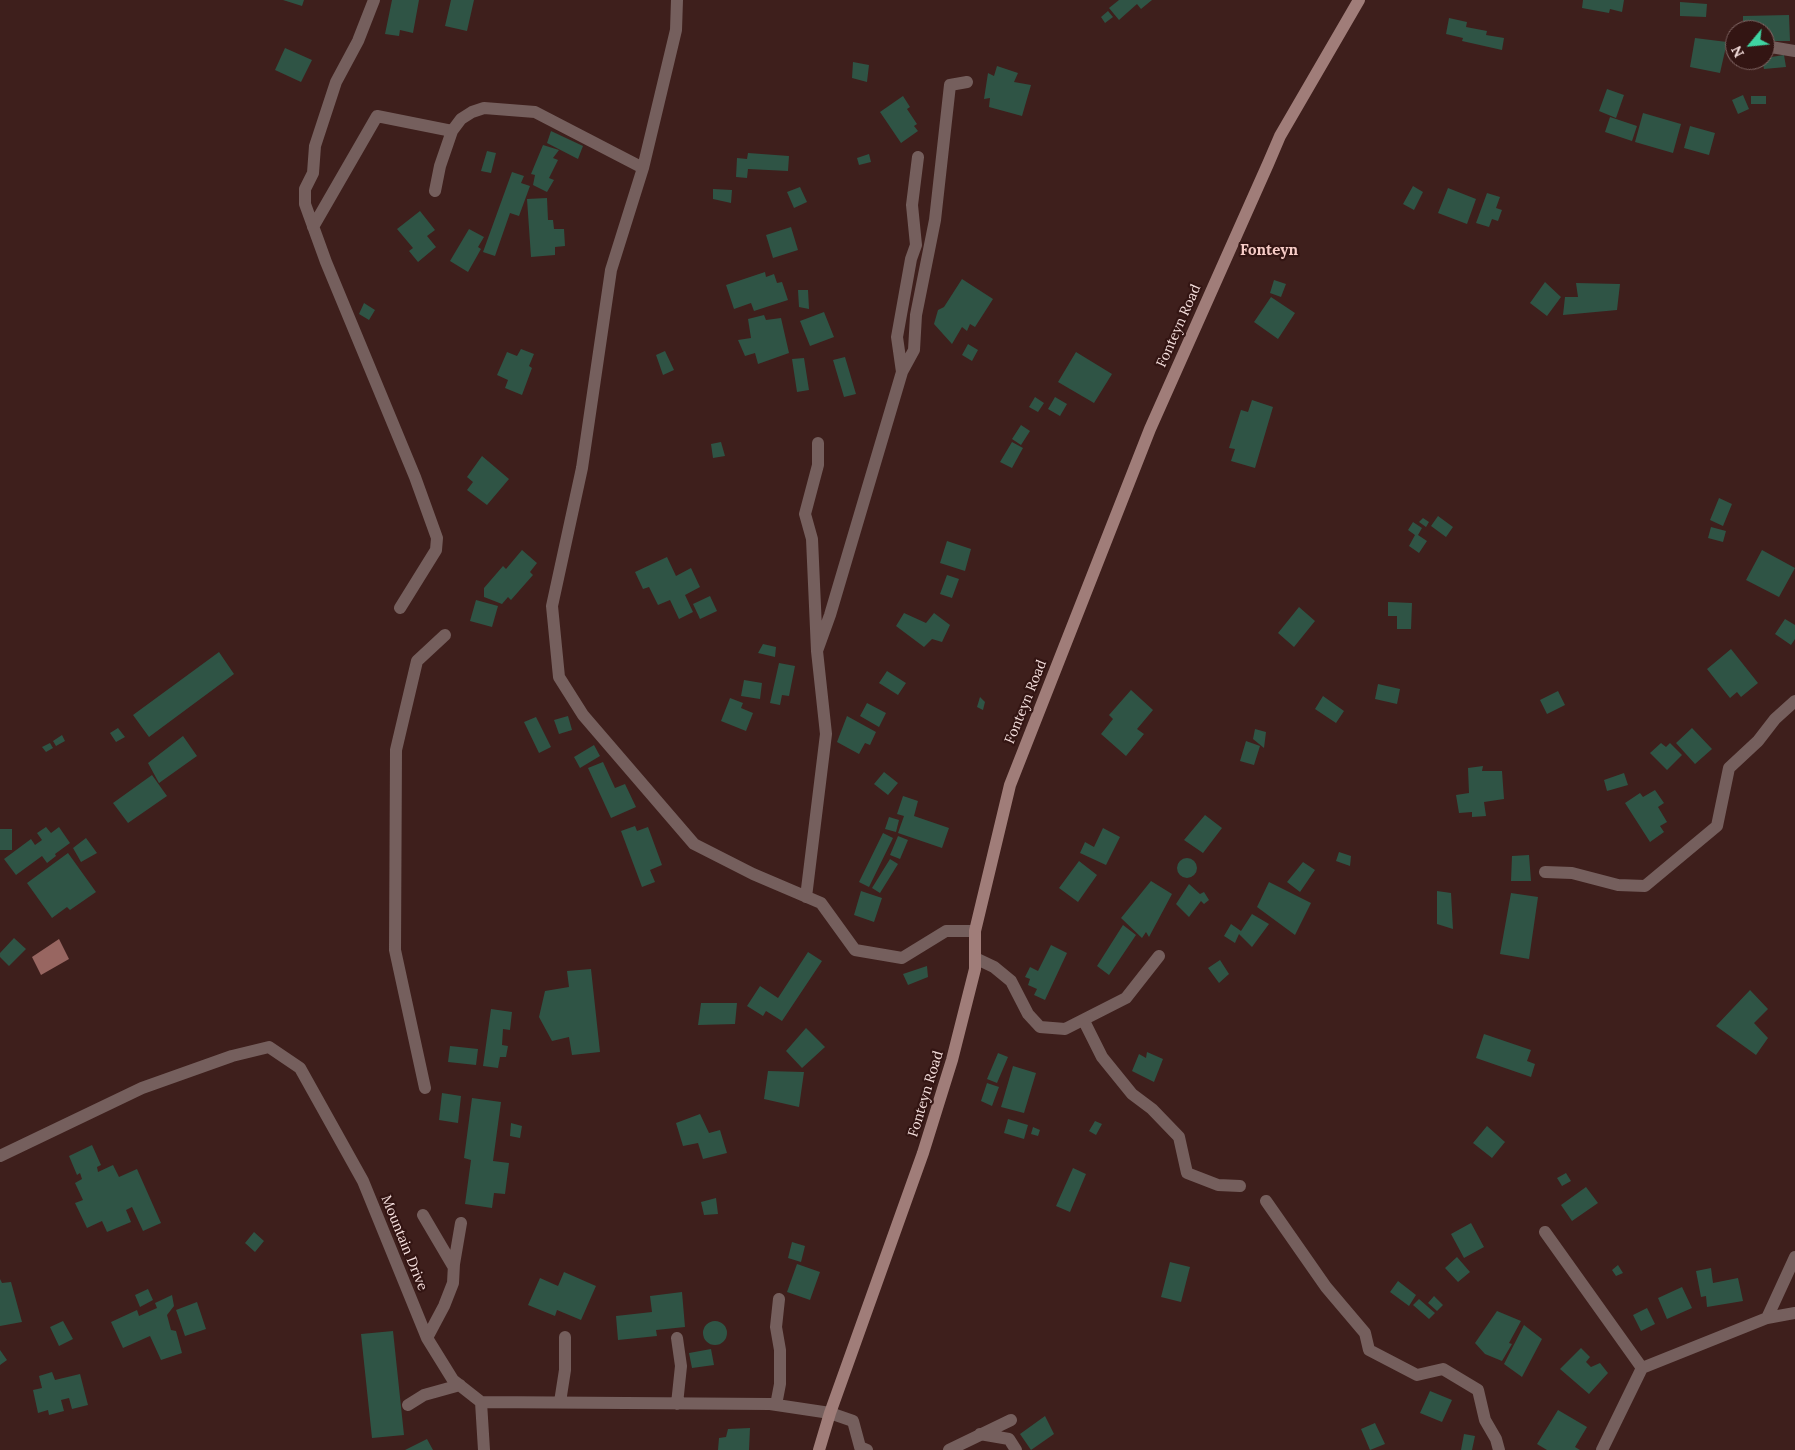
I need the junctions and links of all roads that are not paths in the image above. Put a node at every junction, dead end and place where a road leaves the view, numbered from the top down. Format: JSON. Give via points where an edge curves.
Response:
{"nodes":[{"id":1,"x":374,"y":0,"type":"edge"},
{"id":2,"x":677,"y":0,"type":"edge"},
{"id":3,"x":1359,"y":0,"type":"edge"},
{"id":4,"x":1775,"y":48,"type":"edge"},
{"id":5,"x":1795,"y":51,"type":"edge"},
{"id":6,"x":967,"y":82,"type":"dead end"},
{"id":7,"x":452,"y":131,"type":"junction"},
{"id":8,"x":918,"y":157,"type":"dead end"},
{"id":9,"x":643,"y":168,"type":"junction"},
{"id":10,"x":436,"y":191,"type":"dead end"},
{"id":11,"x":313,"y":227,"type":"junction"},
{"id":12,"x":902,"y":372,"type":"junction"},
{"id":13,"x":818,"y":442,"type":"dead end"},
{"id":14,"x":400,"y":608,"type":"dead end"},
{"id":15,"x":445,"y":635,"type":"dead end"},
{"id":16,"x":817,"y":650,"type":"junction"},
{"id":17,"x":1795,"y":701,"type":"edge"},
{"id":18,"x":1545,"y":872,"type":"dead end"},
{"id":19,"x":806,"y":897,"type":"junction"},
{"id":20,"x":975,"y":931,"type":"junction"},
{"id":21,"x":1159,"y":956,"type":"dead end"},
{"id":22,"x":975,"y":958,"type":"junction"},
{"id":23,"x":1084,"y":1021,"type":"junction"},
{"id":24,"x":425,"y":1088,"type":"dead end"},
{"id":25,"x":0,"y":1156,"type":"edge"},
{"id":26,"x":1240,"y":1186,"type":"dead end"},
{"id":27,"x":1266,"y":1201,"type":"dead end"},
{"id":28,"x":423,"y":1215,"type":"dead end"},
{"id":29,"x":461,"y":1223,"type":"dead end"},
{"id":30,"x":1545,"y":1232,"type":"dead end"},
{"id":31,"x":1795,"y":1257,"type":"edge"},
{"id":32,"x":454,"y":1266,"type":"junction"},
{"id":33,"x":779,"y":1299,"type":"dead end"},
{"id":34,"x":1795,"y":1313,"type":"edge"},
{"id":35,"x":1767,"y":1318,"type":"junction"},
{"id":36,"x":565,"y":1337,"type":"dead end"},
{"id":37,"x":427,"y":1338,"type":"junction"},
{"id":38,"x":677,"y":1338,"type":"dead end"},
{"id":39,"x":1642,"y":1368,"type":"junction"},
{"id":40,"x":460,"y":1385,"type":"junction"},
{"id":41,"x":481,"y":1402,"type":"junction"},
{"id":42,"x":560,"y":1402,"type":"junction"},
{"id":43,"x":677,"y":1404,"type":"junction"},
{"id":44,"x":408,"y":1405,"type":"dead end"},
{"id":45,"x":776,"y":1405,"type":"junction"},
{"id":46,"x":830,"y":1413,"type":"junction"},
{"id":47,"x":1011,"y":1420,"type":"dead end"},
{"id":48,"x":980,"y":1434,"type":"junction"},
{"id":49,"x":484,"y":1450,"type":"edge"},
{"id":50,"x":819,"y":1450,"type":"edge"},
{"id":51,"x":867,"y":1450,"type":"edge"},
{"id":52,"x":949,"y":1450,"type":"edge"},
{"id":53,"x":1016,"y":1450,"type":"edge"},
{"id":54,"x":1499,"y":1450,"type":"edge"},
{"id":55,"x":1602,"y":1450,"type":"edge"}],
"edges":[{"from":1,"to":11,"type":"street","via":[[336,82],[315,146],[313,173],[305,189],[305,204]]},
{"from":2,"to":9,"type":"street","via":[[676,30]]},
{"from":3,"to":20,"type":"street","name":"Fonteyn Road","via":[[1280,136],[1150,429],[1010,785]]},
{"from":4,"to":5,"type":"street"},
{"from":6,"to":12,"type":"street","via":[[950,85],[935,220],[916,315],[914,350]]},
{"from":7,"to":9,"type":"street","via":[[461,119],[484,108],[535,112]]},
{"from":7,"to":10,"type":"street","via":[[440,166]]},
{"from":7,"to":11,"type":"street","via":[[377,116]]},
{"from":8,"to":12,"type":"street","via":[[912,205],[916,245],[897,337]]},
{"from":9,"to":19,"type":"street","via":[[611,270],[582,468],[552,606],[559,677],[583,716],[694,844]]},
{"from":11,"to":14,"type":"street","via":[[437,538],[436,550]]},
{"from":12,"to":16,"type":"street"},
{"from":13,"to":16,"type":"street","via":[[818,465],[805,514],[812,539]]},
{"from":15,"to":24,"type":"street","via":[[417,661],[396,750],[396,950]]},
{"from":16,"to":19,"type":"street","via":[[826,734]]},
{"from":17,"to":18,"type":"street","via":[[1729,768],[1717,826],[1645,886],[1618,885],[1572,873]]},
{"from":19,"to":20,"type":"street","via":[[821,903],[855,950],[902,958],[946,931]]},
{"from":20,"to":22,"type":"street","name":"Fonteyn Road"},
{"from":21,"to":23,"type":"street","via":[[1126,998]]},
{"from":22,"to":23,"type":"street","via":[[1012,980],[1028,1014],[1040,1027],[1065,1029]]},
{"from":22,"to":46,"type":"street","name":"Fonteyn Road","via":[[952,1060],[923,1153]]},
{"from":23,"to":26,"type":"street","via":[[1102,1057],[1132,1094],[1180,1138],[1187,1173],[1218,1185]]},
{"from":25,"to":37,"type":"street","name":"Mountain Drive","via":[[142,1088],[232,1056],[269,1047],[300,1068],[363,1181]]},
{"from":27,"to":54,"type":"street","via":[[1326,1287],[1365,1333],[1369,1350],[1417,1375],[1443,1369],[1478,1390],[1485,1420]]},
{"from":28,"to":32,"type":"street"},
{"from":29,"to":32,"type":"street"},
{"from":30,"to":39,"type":"street"},
{"from":31,"to":35,"type":"street"},
{"from":32,"to":37,"type":"street","via":[[454,1283]]},
{"from":33,"to":45,"type":"street","via":[[776,1327],[780,1384]]},
{"from":34,"to":35,"type":"street"},
{"from":35,"to":39,"type":"street"},
{"from":36,"to":42,"type":"street","via":[[565,1370]]},
{"from":37,"to":40,"type":"street","name":"Mountain Drive","via":[[453,1380]]},
{"from":38,"to":43,"type":"street","via":[[680,1366]]},
{"from":39,"to":55,"type":"street"},
{"from":40,"to":41,"type":"street","name":"Mountain Drive"},
{"from":40,"to":44,"type":"street","via":[[424,1395]]},
{"from":41,"to":42,"type":"street"},
{"from":41,"to":49,"type":"street"},
{"from":42,"to":43,"type":"street"},
{"from":43,"to":45,"type":"street"},
{"from":45,"to":46,"type":"street"},
{"from":46,"to":50,"type":"street","name":"Fonteyn Road"},
{"from":46,"to":51,"type":"street","via":[[853,1421],[860,1447]]},
{"from":47,"to":48,"type":"street"},
{"from":48,"to":52,"type":"street"},
{"from":48,"to":53,"type":"street","via":[[1009,1440]]}]}
